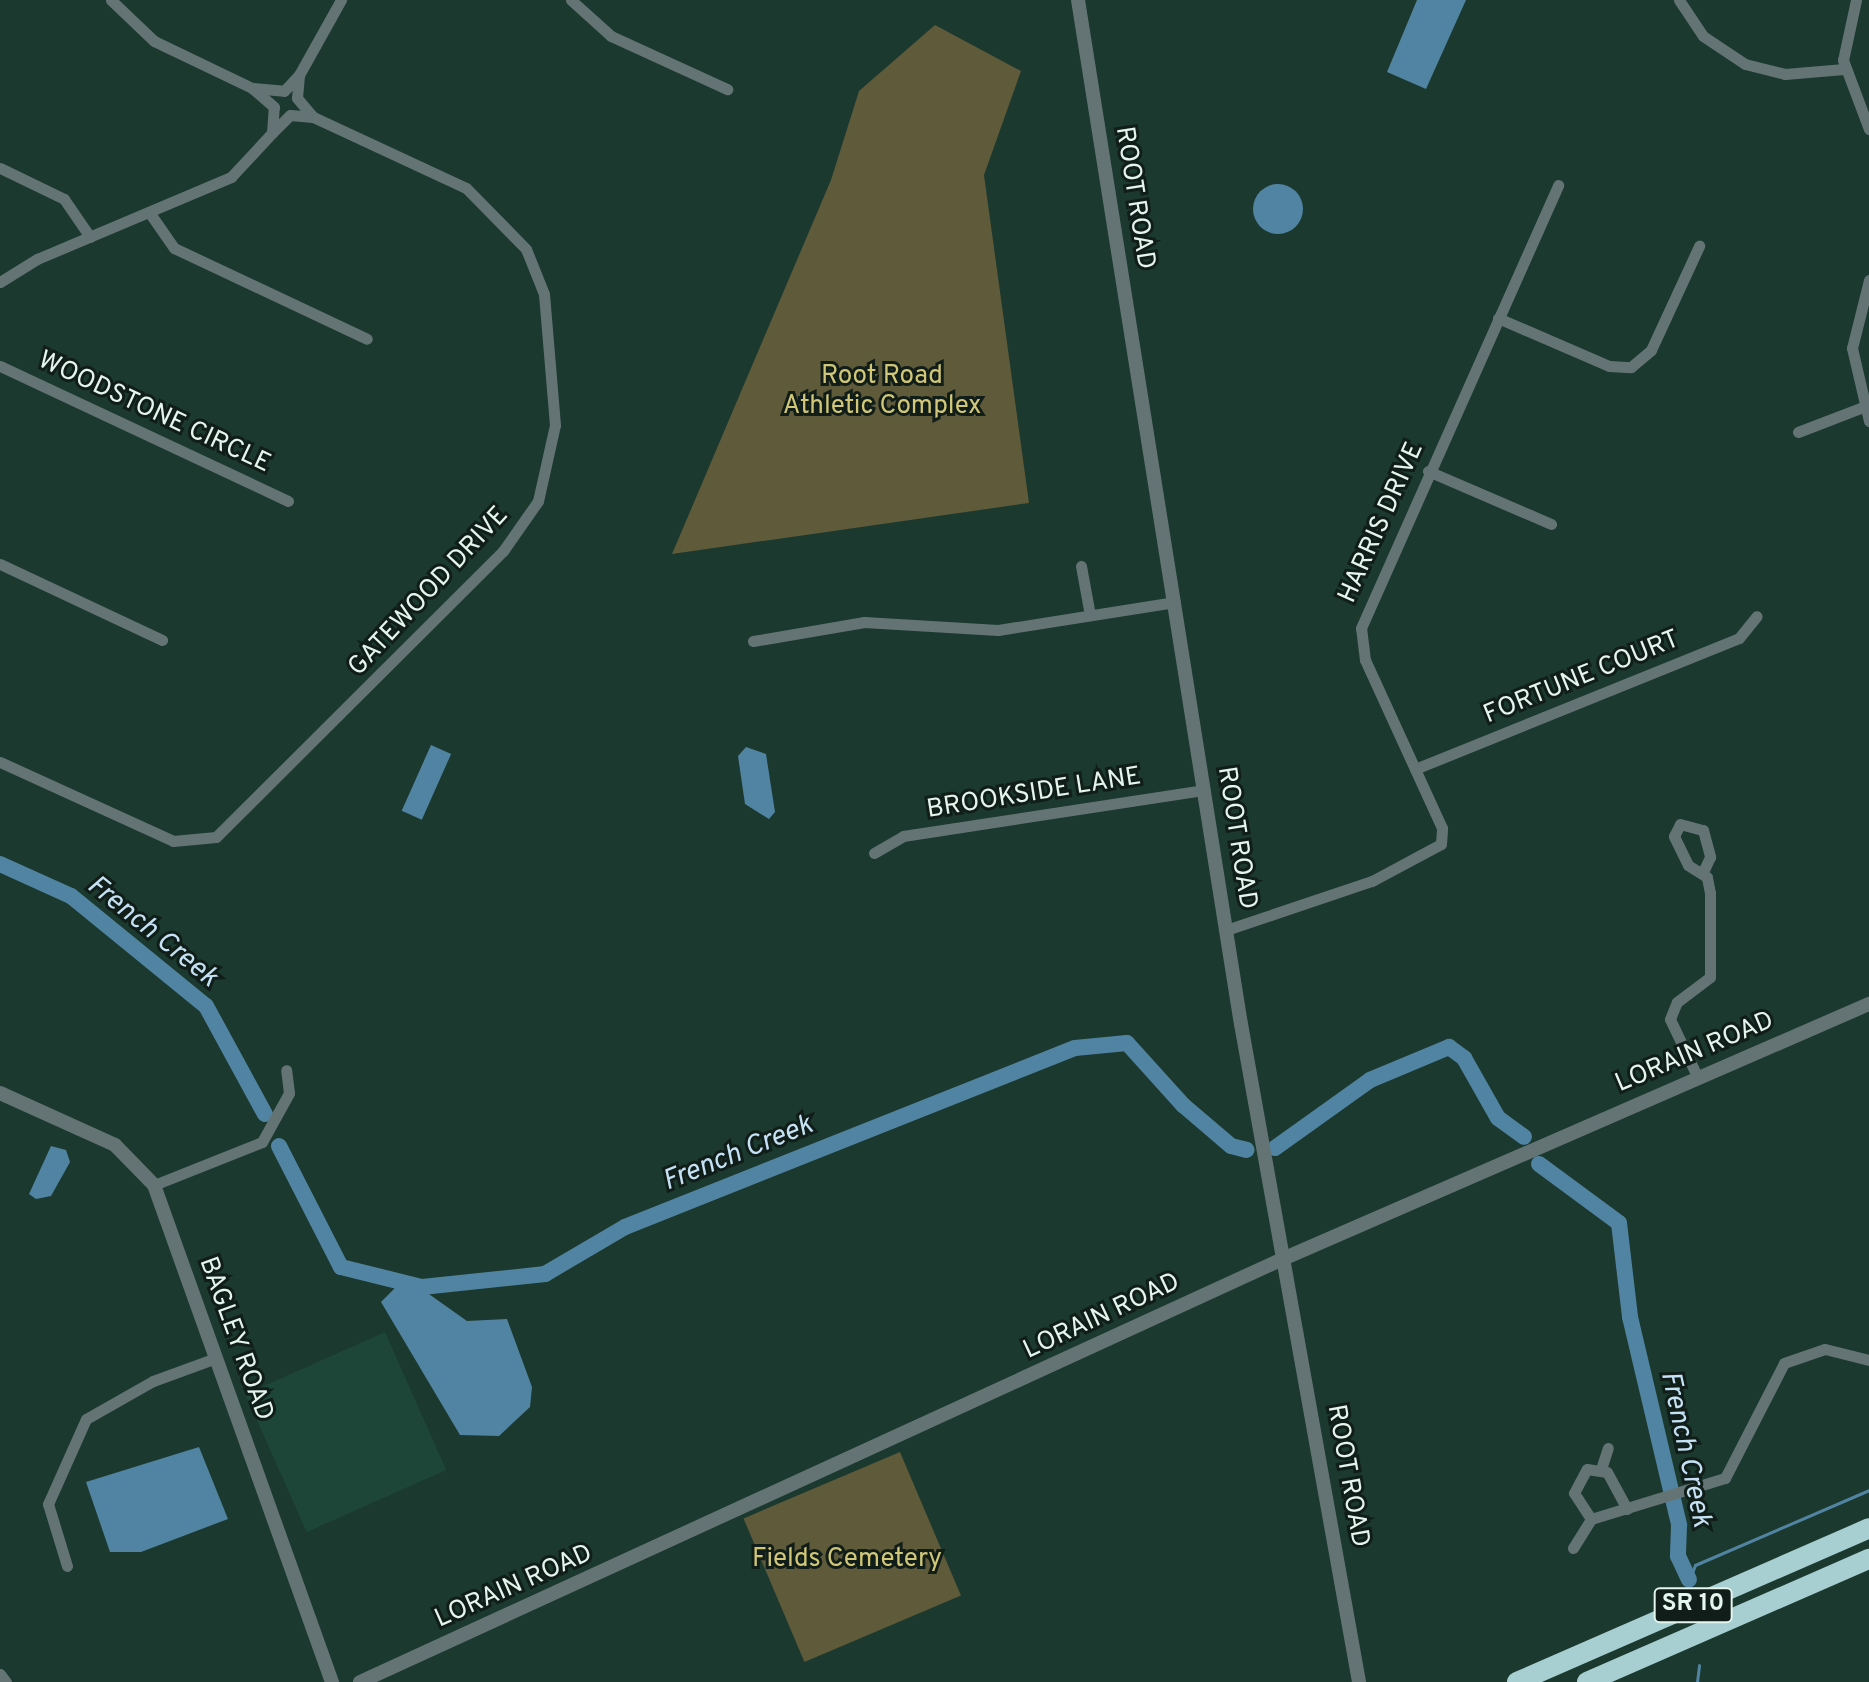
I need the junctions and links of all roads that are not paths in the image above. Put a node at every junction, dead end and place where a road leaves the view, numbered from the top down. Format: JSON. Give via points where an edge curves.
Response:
{"nodes":[{"id":1,"x":111,"y":0,"type":"edge"},
{"id":2,"x":341,"y":0,"type":"edge"},
{"id":3,"x":571,"y":0,"type":"edge"},
{"id":4,"x":1078,"y":0,"type":"edge"},
{"id":5,"x":1679,"y":0,"type":"edge"},
{"id":6,"x":1856,"y":0,"type":"edge"},
{"id":7,"x":1844,"y":69,"type":"junction"},
{"id":8,"x":299,"y":75,"type":"junction"},
{"id":9,"x":252,"y":88,"type":"junction"},
{"id":10,"x":727,"y":89,"type":"dead end"},
{"id":11,"x":284,"y":91,"type":"junction"},
{"id":12,"x":297,"y":98,"type":"junction"},
{"id":13,"x":274,"y":107,"type":"junction"},
{"id":14,"x":290,"y":115,"type":"junction"},
{"id":15,"x":313,"y":117,"type":"junction"},
{"id":16,"x":1869,"y":129,"type":"edge"},
{"id":17,"x":272,"y":133,"type":"junction"},
{"id":18,"x":0,"y":168,"type":"edge"},
{"id":19,"x":1558,"y":185,"type":"dead end"},
{"id":20,"x":149,"y":212,"type":"junction"},
{"id":21,"x":90,"y":237,"type":"junction"},
{"id":22,"x":1699,"y":246,"type":"dead end"},
{"id":23,"x":1869,"y":280,"type":"edge"},
{"id":24,"x":0,"y":282,"type":"edge"},
{"id":25,"x":1498,"y":318,"type":"junction"},
{"id":26,"x":367,"y":339,"type":"dead end"},
{"id":27,"x":0,"y":366,"type":"edge"},
{"id":28,"x":1863,"y":407,"type":"junction"},
{"id":29,"x":1869,"y":421,"type":"edge"},
{"id":30,"x":1798,"y":432,"type":"dead end"},
{"id":31,"x":1428,"y":471,"type":"junction"},
{"id":32,"x":288,"y":501,"type":"dead end"},
{"id":33,"x":1551,"y":524,"type":"dead end"},
{"id":34,"x":0,"y":564,"type":"edge"},
{"id":35,"x":1081,"y":566,"type":"dead end"},
{"id":36,"x":1175,"y":602,"type":"junction"},
{"id":37,"x":1090,"y":615,"type":"junction"},
{"id":38,"x":1757,"y":616,"type":"dead end"},
{"id":39,"x":162,"y":640,"type":"dead end"},
{"id":40,"x":753,"y":641,"type":"dead end"},
{"id":41,"x":0,"y":762,"type":"edge"},
{"id":42,"x":1415,"y":769,"type":"junction"},
{"id":43,"x":1205,"y":790,"type":"junction"},
{"id":44,"x":874,"y":853,"type":"dead end"},
{"id":45,"x":1703,"y":872,"type":"dead end"},
{"id":46,"x":1226,"y":930,"type":"junction"},
{"id":47,"x":1869,"y":1004,"type":"edge"},
{"id":48,"x":286,"y":1070,"type":"dead end"},
{"id":49,"x":1698,"y":1078,"type":"junction"},
{"id":50,"x":0,"y":1093,"type":"edge"},
{"id":51,"x":154,"y":1185,"type":"junction"},
{"id":52,"x":1285,"y":1258,"type":"junction"},
{"id":53,"x":216,"y":1358,"type":"junction"},
{"id":54,"x":1869,"y":1360,"type":"edge"},
{"id":55,"x":1608,"y":1448,"type":"dead end"},
{"id":56,"x":1601,"y":1469,"type":"junction"},
{"id":57,"x":1627,"y":1509,"type":"junction"},
{"id":58,"x":1591,"y":1519,"type":"junction"},
{"id":59,"x":1869,"y":1528,"type":"edge"},
{"id":60,"x":1573,"y":1548,"type":"dead end"},
{"id":61,"x":1869,"y":1559,"type":"edge"},
{"id":62,"x":67,"y":1566,"type":"dead end"},
{"id":63,"x":0,"y":1674,"type":"edge"},
{"id":64,"x":6,"y":1682,"type":"edge"},
{"id":65,"x":332,"y":1682,"type":"edge"},
{"id":66,"x":360,"y":1682,"type":"edge"},
{"id":67,"x":1359,"y":1682,"type":"edge"},
{"id":68,"x":1517,"y":1682,"type":"edge"},
{"id":69,"x":1587,"y":1682,"type":"edge"}],
"edges":[{"from":1,"to":9,"type":"street","via":[[154,41]]},
{"from":2,"to":8,"type":"street"},
{"from":3,"to":10,"type":"street","via":[[605,32]]},
{"from":4,"to":36,"type":"street","name":"ROOT ROAD"},
{"from":5,"to":7,"type":"street","via":[[1703,36],[1745,64],[1785,74]]},
{"from":6,"to":7,"type":"street"},
{"from":7,"to":16,"type":"street"},
{"from":8,"to":11,"type":"street"},
{"from":8,"to":12,"type":"street"},
{"from":9,"to":11,"type":"street"},
{"from":9,"to":13,"type":"street"},
{"from":11,"to":12,"type":"street"},
{"from":11,"to":13,"type":"street"},
{"from":12,"to":14,"type":"street"},
{"from":12,"to":15,"type":"street","name":"GATEWOOD DRIVE"},
{"from":13,"to":14,"type":"street"},
{"from":13,"to":17,"type":"street"},
{"from":14,"to":15,"type":"street","name":"GATEWOOD DRIVE"},
{"from":14,"to":17,"type":"street"},
{"from":15,"to":41,"type":"street","name":"GATEWOOD DRIVE","via":[[478,196],[526,249],[544,294],[555,414],[553,454],[538,501],[503,551],[216,837],[195,843],[162,838]]},
{"from":17,"to":20,"type":"street","via":[[239,173]]},
{"from":18,"to":21,"type":"street","via":[[64,199]]},
{"from":19,"to":25,"type":"street","name":"HARRIS DRIVE"},
{"from":20,"to":21,"type":"street"},
{"from":20,"to":26,"type":"street","via":[[174,248]]},
{"from":21,"to":24,"type":"street"},
{"from":22,"to":25,"type":"street","via":[[1651,350],[1631,367],[1609,366]]},
{"from":23,"to":28,"type":"street","via":[[1852,348]]},
{"from":25,"to":31,"type":"street","name":"HARRIS DRIVE"},
{"from":27,"to":32,"type":"street","name":"WOODSTONE CIRCLE"},
{"from":28,"to":29,"type":"street"},
{"from":28,"to":30,"type":"street"},
{"from":31,"to":33,"type":"street"},
{"from":31,"to":42,"type":"street","name":"HARRIS DRIVE","via":[[1360,634]]},
{"from":34,"to":39,"type":"street"},
{"from":35,"to":37,"type":"street"},
{"from":36,"to":37,"type":"street"},
{"from":36,"to":43,"type":"street","name":"ROOT ROAD"},
{"from":37,"to":40,"type":"street","via":[[987,631],[864,622]]},
{"from":38,"to":42,"type":"street","name":"FORTUNE COURT","via":[[1739,638]]},
{"from":42,"to":46,"type":"street","name":"HARRIS DRIVE","via":[[1442,828],[1435,851],[1366,884]]},
{"from":43,"to":44,"type":"street","name":"BROOKSIDE LANE","via":[[903,836]]},
{"from":43,"to":46,"type":"street","name":"ROOT ROAD"},
{"from":45,"to":49,"type":"street","via":[[1710,977],[1677,1002],[1670,1019]]},
{"from":46,"to":52,"type":"street","name":"ROOT ROAD"},
{"from":47,"to":49,"type":"street","name":"LORAIN ROAD"},
{"from":48,"to":51,"type":"street","via":[[289,1093],[262,1142]]},
{"from":49,"to":52,"type":"street","name":"LORAIN ROAD"},
{"from":50,"to":51,"type":"street","name":"BAGLEY ROAD","via":[[115,1145]]},
{"from":51,"to":53,"type":"street","name":"BAGLEY ROAD"},
{"from":52,"to":66,"type":"street","name":"LORAIN ROAD"},
{"from":52,"to":67,"type":"street","name":"ROOT ROAD"},
{"from":53,"to":62,"type":"street","via":[[153,1381],[86,1419],[48,1504]]},
{"from":53,"to":65,"type":"street","name":"BAGLEY ROAD"},
{"from":54,"to":57,"type":"street","via":[[1825,1349],[1784,1363],[1725,1478]]},
{"from":55,"to":56,"type":"street"},
{"from":56,"to":57,"type":"street"},
{"from":56,"to":58,"type":"street","via":[[1587,1469],[1573,1486]]},
{"from":57,"to":58,"type":"street"},
{"from":58,"to":60,"type":"street"},
{"from":59,"to":68,"type":"highway","number":"SR 10"},
{"from":61,"to":69,"type":"highway","number":"SR 10"},
{"from":63,"to":64,"type":"street"}]}
